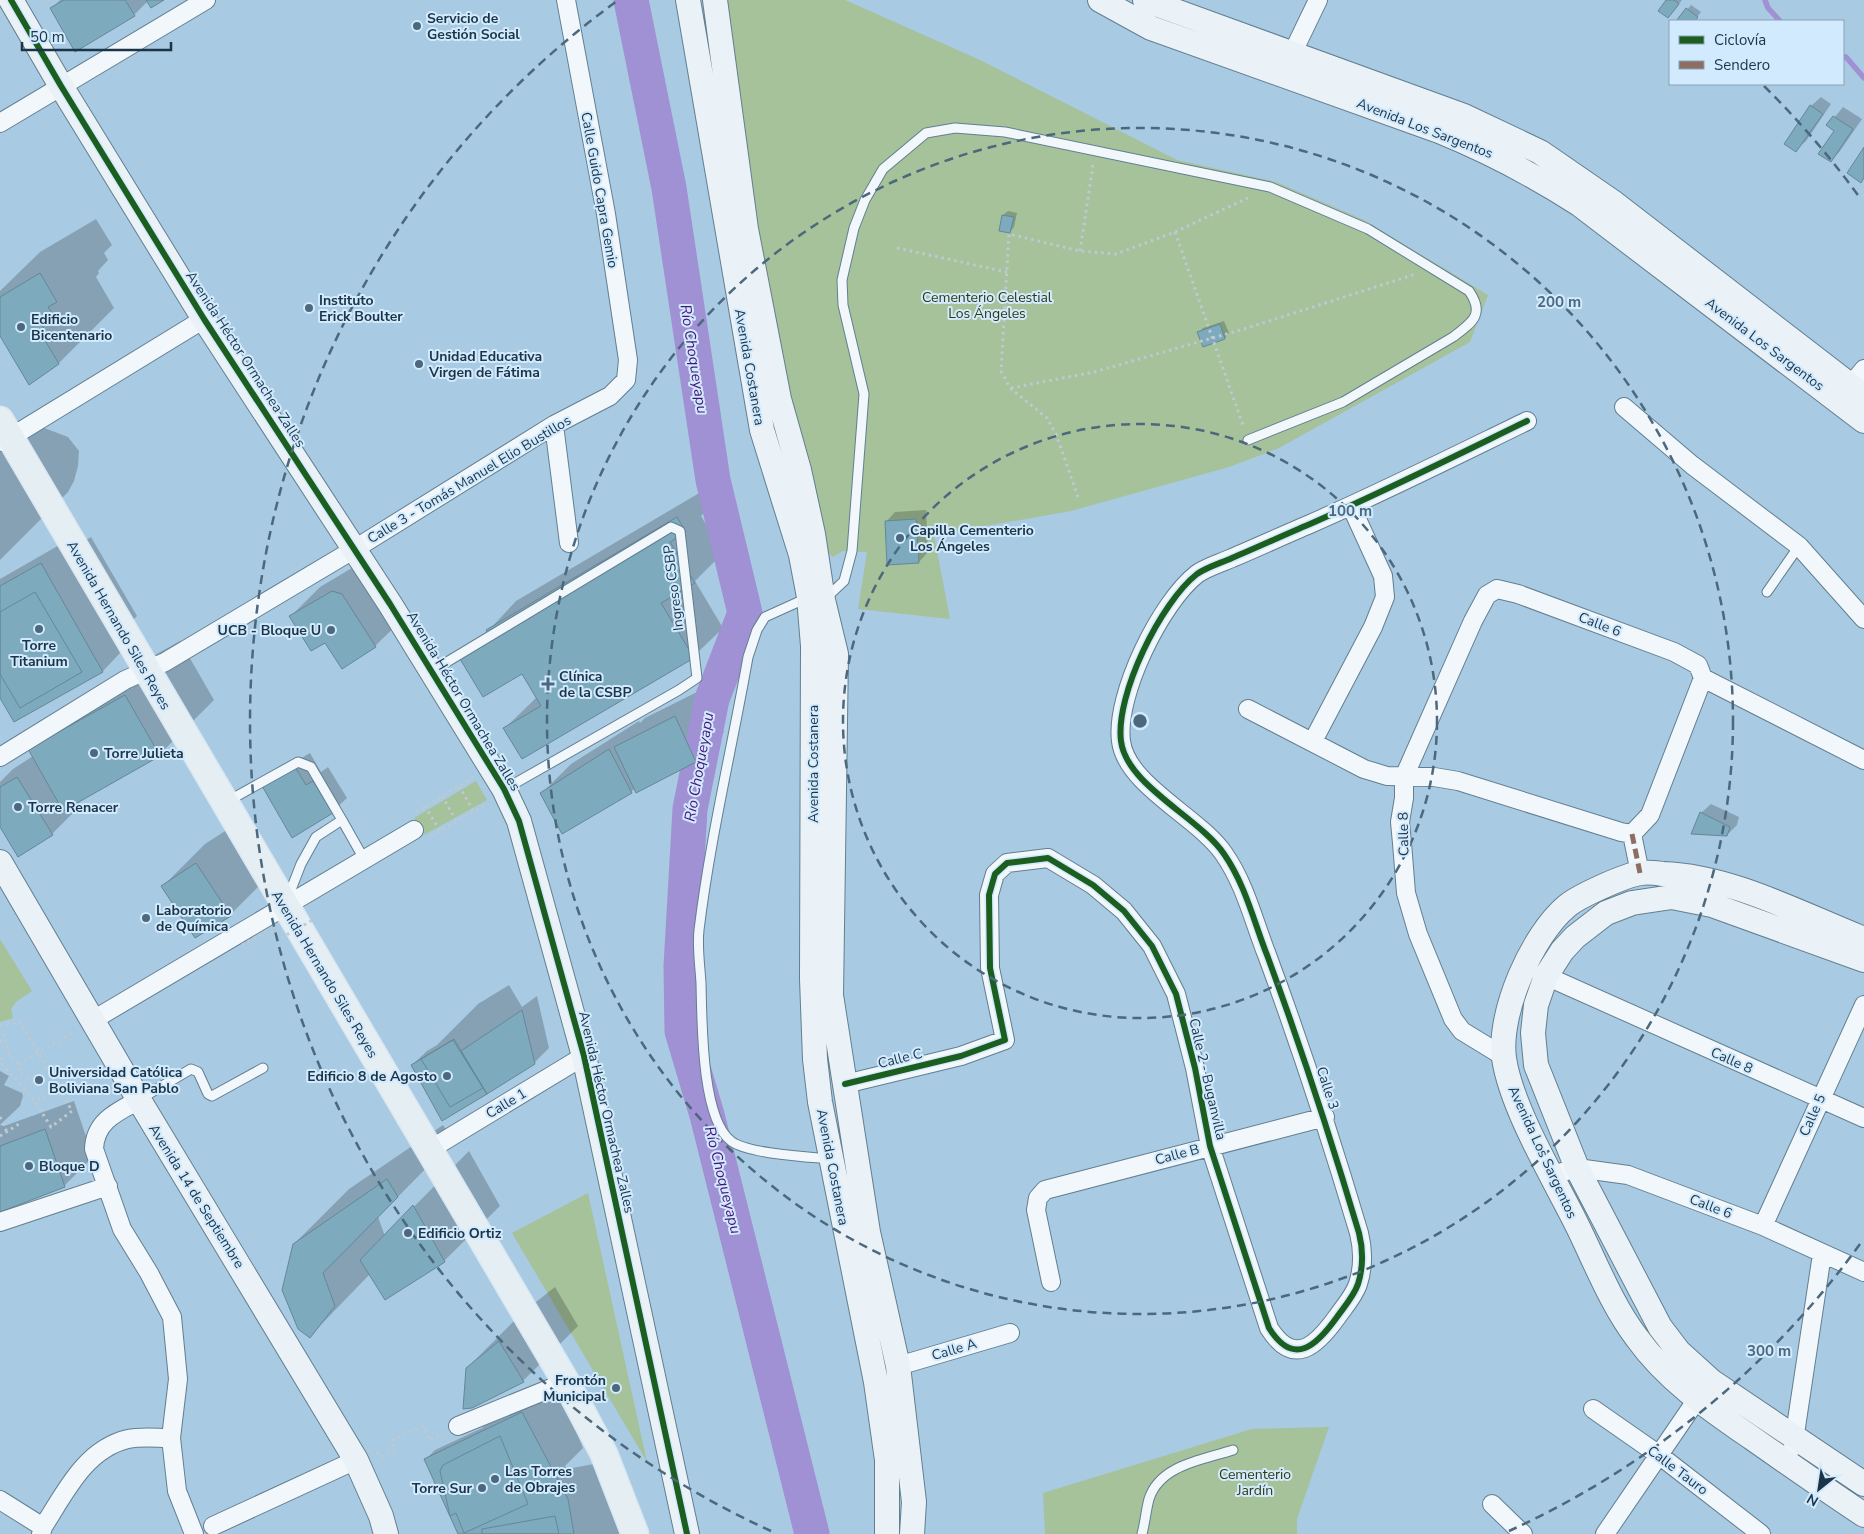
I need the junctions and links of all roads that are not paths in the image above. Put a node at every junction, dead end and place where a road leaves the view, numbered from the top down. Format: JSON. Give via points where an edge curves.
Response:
{"nodes":[{"id":1,"x":10,"y":0,"type":"edge"},
{"id":2,"x":206,"y":0,"type":"edge"},
{"id":3,"x":566,"y":0,"type":"edge"},
{"id":4,"x":688,"y":0,"type":"edge"},
{"id":5,"x":715,"y":0,"type":"edge"},
{"id":6,"x":1100,"y":0,"type":"edge"},
{"id":7,"x":1145,"y":0,"type":"edge"},
{"id":8,"x":1318,"y":0,"type":"edge"},
{"id":9,"x":1132,"y":8,"type":"edge"},
{"id":10,"x":1288,"y":64,"type":"junction"},
{"id":11,"x":61,"y":86,"type":"junction"},
{"id":12,"x":0,"y":123,"type":"edge"},
{"id":13,"x":204,"y":319,"type":"junction"},
{"id":14,"x":626,"y":380,"type":"joint"},
{"id":15,"x":1855,"y":387,"type":"edge"},
{"id":16,"x":1624,"y":406,"type":"dead end"},
{"id":17,"x":1527,"y":421,"type":"dead end"},
{"id":18,"x":1864,"y":421,"type":"edge"},
{"id":19,"x":554,"y":426,"type":"junction"},
{"id":20,"x":3,"y":434,"type":"edge"},
{"id":21,"x":1248,"y":440,"type":"road end"},
{"id":22,"x":1351,"y":506,"type":"junction"},
{"id":23,"x":569,"y":542,"type":"dead end"},
{"id":24,"x":1799,"y":546,"type":"junction"},
{"id":25,"x":353,"y":550,"type":"junction"},
{"id":26,"x":1767,"y":592,"type":"dead end"},
{"id":27,"x":1487,"y":595,"type":"joint"},
{"id":28,"x":816,"y":598,"type":"junction"},
{"id":29,"x":1864,"y":619,"type":"edge"},
{"id":30,"x":146,"y":671,"type":"junction"},
{"id":31,"x":431,"y":671,"type":"junction"},
{"id":32,"x":1703,"y":678,"type":"junction"},
{"id":33,"x":1248,"y":709,"type":"dead end"},
{"id":34,"x":1312,"y":741,"type":"junction"},
{"id":35,"x":0,"y":757,"type":"edge"},
{"id":36,"x":1864,"y":760,"type":"edge"},
{"id":37,"x":1404,"y":777,"type":"junction"},
{"id":38,"x":496,"y":797,"type":"junction"},
{"id":39,"x":224,"y":803,"type":"junction"},
{"id":40,"x":342,"y":820,"type":"junction"},
{"id":41,"x":414,"y":830,"type":"dead end"},
{"id":42,"x":1632,"y":834,"type":"junction"},
{"id":43,"x":364,"y":859,"type":"junction"},
{"id":44,"x":0,"y":862,"type":"edge"},
{"id":45,"x":1640,"y":873,"type":"junction"},
{"id":46,"x":284,"y":907,"type":"junction"},
{"id":47,"x":1864,"y":939,"type":"edge"},
{"id":48,"x":1864,"y":960,"type":"edge"},
{"id":49,"x":1546,"y":976,"type":"junction"},
{"id":50,"x":1864,"y":1005,"type":"edge"},
{"id":51,"x":93,"y":1020,"type":"junction"},
{"id":52,"x":584,"y":1056,"type":"junction"},
{"id":53,"x":961,"y":1056,"type":"joint"},
{"id":54,"x":1504,"y":1056,"type":"junction"},
{"id":55,"x":264,"y":1068,"type":"dead end"},
{"id":56,"x":845,"y":1084,"type":"junction"},
{"id":57,"x":1819,"y":1099,"type":"junction"},
{"id":58,"x":138,"y":1100,"type":"junction"},
{"id":59,"x":1325,"y":1117,"type":"junction"},
{"id":60,"x":1864,"y":1118,"type":"edge"},
{"id":61,"x":1210,"y":1146,"type":"junction"},
{"id":62,"x":429,"y":1150,"type":"junction"},
{"id":63,"x":831,"y":1159,"type":"junction"},
{"id":64,"x":1578,"y":1168,"type":"junction"},
{"id":65,"x":1552,"y":1175,"type":"junction"},
{"id":66,"x":108,"y":1186,"type":"junction"},
{"id":67,"x":0,"y":1222,"type":"edge"},
{"id":68,"x":1762,"y":1226,"type":"junction"},
{"id":69,"x":1822,"y":1254,"type":"junction"},
{"id":70,"x":1864,"y":1272,"type":"edge"},
{"id":71,"x":1051,"y":1282,"type":"dead end"},
{"id":72,"x":1010,"y":1333,"type":"dead end"},
{"id":73,"x":1308,"y":1348,"type":"joint"},
{"id":74,"x":898,"y":1366,"type":"junction"},
{"id":75,"x":1711,"y":1381,"type":"junction"},
{"id":76,"x":566,"y":1382,"type":"junction"},
{"id":77,"x":1696,"y":1399,"type":"junction"},
{"id":78,"x":1593,"y":1409,"type":"dead end"},
{"id":79,"x":458,"y":1426,"type":"road end"},
{"id":80,"x":1795,"y":1437,"type":"junction"},
{"id":81,"x":171,"y":1438,"type":"junction"},
{"id":82,"x":1232,"y":1450,"type":"dead end"},
{"id":83,"x":1659,"y":1456,"type":"junction"},
{"id":84,"x":356,"y":1460,"type":"junction"},
{"id":85,"x":1789,"y":1464,"type":"junction"},
{"id":86,"x":1864,"y":1484,"type":"edge"},
{"id":87,"x":0,"y":1500,"type":"edge"},
{"id":88,"x":1492,"y":1504,"type":"dead end"},
{"id":89,"x":1864,"y":1515,"type":"edge"},
{"id":90,"x":213,"y":1526,"type":"dead end"},
{"id":91,"x":42,"y":1530,"type":"edge"},
{"id":92,"x":194,"y":1534,"type":"edge"},
{"id":93,"x":386,"y":1534,"type":"edge"},
{"id":94,"x":635,"y":1534,"type":"edge"},
{"id":95,"x":687,"y":1534,"type":"edge"},
{"id":96,"x":887,"y":1534,"type":"edge"},
{"id":97,"x":912,"y":1534,"type":"edge"},
{"id":98,"x":1142,"y":1534,"type":"edge"},
{"id":99,"x":1523,"y":1534,"type":"edge"},
{"id":100,"x":1605,"y":1534,"type":"edge"},
{"id":101,"x":1761,"y":1534,"type":"edge"}],
"edges":[{"from":1,"to":11,"type":"main road","name":"Avenida Héctor Ormachea Zalles"},
{"from":2,"to":11,"type":"street"},
{"from":3,"to":14,"type":"street","name":"Calle Guido Capra Gemio","via":[[612,253],[628,360]]},
{"from":4,"to":28,"type":"main road","name":"Avenida Costanera","via":[[762,430]]},
{"from":5,"to":28,"type":"main road","name":"Avenida Costanera","via":[[746,229],[779,399],[813,534]]},
{"from":6,"to":9,"type":"main road","name":"Avenida Los Sargentos"},
{"from":7,"to":10,"type":"main road","name":"Avenida Los Sargentos"},
{"from":8,"to":10,"type":"street"},
{"from":9,"to":10,"type":"main road","name":"Avenida Los Sargentos","via":[[1151,28]]},
{"from":10,"to":15,"type":"main road","name":"Avenida Los Sargentos","via":[[1530,173]]},
{"from":11,"to":12,"type":"street"},
{"from":11,"to":13,"type":"main road","name":"Avenida Héctor Ormachea Zalles"},
{"from":13,"to":20,"type":"street"},
{"from":13,"to":25,"type":"main road","name":"Avenida Héctor Ormachea Zalles"},
{"from":14,"to":19,"type":"street","name":"Calle 3 - Tomás Manuel Elio Bustillos","via":[[610,396]]},
{"from":15,"to":18,"type":"main road","name":"Avenida Los Sargentos"},
{"from":16,"to":24,"type":"street","via":[[1692,465]]},
{"from":17,"to":22,"type":"street","name":"Calle 3"},
{"from":19,"to":23,"type":"street"},
{"from":19,"to":25,"type":"street","name":"Calle 3 - Tomás Manuel Elio Bustillos"},
{"from":20,"to":30,"type":"main road","name":"Avenida Hernando Siles Reyes"},
{"from":21,"to":28,"type":"lane","via":[[1343,402],[1453,337],[1469,325],[1477,312],[1469,290],[1368,229],[1270,187],[1005,132],[955,128],[926,132],[883,169],[854,228],[842,280],[843,305],[864,394],[852,551],[844,580]]},
{"from":22,"to":34,"type":"street","via":[[1383,576],[1386,597]]},
{"from":22,"to":59,"type":"street","name":"Calle 3","via":[[1198,573],[1162,614],[1121,712],[1121,742],[1128,760],[1143,780],[1224,852],[1239,880]]},
{"from":24,"to":26,"type":"lane"},
{"from":24,"to":29,"type":"street"},
{"from":25,"to":30,"type":"street","name":"Calle 3 - Tomás Manuel Elio Bustillos"},
{"from":25,"to":31,"type":"main road","name":"Avenida Héctor Ormachea Zalles"},
{"from":27,"to":32,"type":"street","name":"Calle 6","via":[[1497,589],[1518,594],[1674,652],[1698,666]]},
{"from":27,"to":37,"type":"street","name":"Calle 8","via":[[1464,639]]},
{"from":28,"to":56,"type":"main road","name":"Avenida Costanera","via":[[836,654],[831,995]]},
{"from":28,"to":63,"type":"main road","name":"Avenida Costanera","via":[[812,979],[815,1059]]},
{"from":28,"to":63,"type":"lane","via":[[765,617],[757,630],[748,658],[699,932],[703,1056],[720,1127],[731,1141],[774,1154]]},
{"from":30,"to":35,"type":"street","name":"Calle 3 - Tomás Manuel Elio Bustillos","via":[[125,680]]},
{"from":30,"to":39,"type":"main road","name":"Avenida Hernando Siles Reyes"},
{"from":31,"to":38,"type":"main road","name":"Avenida Héctor Ormachea Zalles"},
{"from":31,"to":38,"type":"lane","name":"Ingreso CSBP","via":[[671,528],[680,530],[697,678]]},
{"from":32,"to":36,"type":"street"},
{"from":32,"to":42,"type":"street","via":[[1650,815]]},
{"from":33,"to":34,"type":"street"},
{"from":34,"to":37,"type":"street","via":[[1364,769],[1386,776]]},
{"from":37,"to":42,"type":"street","via":[[1458,781]]},
{"from":37,"to":54,"type":"street","name":"Calle 8","via":[[1400,822],[1406,893],[1418,934],[1453,1019],[1462,1031]]},
{"from":38,"to":52,"type":"main road","name":"Avenida Héctor Ormachea Zalles","via":[[519,821]]},
{"from":39,"to":40,"type":"lane","via":[[298,762],[311,767]]},
{"from":39,"to":46,"type":"main road","name":"Avenida Hernando Siles Reyes"},
{"from":40,"to":43,"type":"lane"},
{"from":40,"to":46,"type":"lane","via":[[316,837]]},
{"from":41,"to":43,"type":"street"},
{"from":42,"to":45,"type":"street"},
{"from":43,"to":46,"type":"street"},
{"from":44,"to":51,"type":"main road","name":"Avenida 14 de Septiembre"},
{"from":45,"to":47,"type":"main road","name":"Avenida Los Sargentos","via":[[1680,874],[1721,882]]},
{"from":45,"to":54,"type":"main road","name":"Avenida Los Sargentos","via":[[1600,887],[1567,906],[1540,938],[1520,974],[1507,1017]]},
{"from":46,"to":51,"type":"street"},
{"from":46,"to":62,"type":"main road","name":"Avenida Hernando Siles Reyes"},
{"from":48,"to":49,"type":"main road","name":"Avenida Los Sargentos","via":[[1712,905],[1672,897],[1632,902],[1606,913],[1575,937]]},
{"from":49,"to":57,"type":"street","name":"Calle 8"},
{"from":49,"to":64,"type":"main road","name":"Avenida Los Sargentos","via":[[1536,1005],[1533,1033],[1536,1065]]},
{"from":50,"to":57,"type":"street","name":"Calle 5"},
{"from":51,"to":58,"type":"main road","name":"Avenida 14 de Septiembre"},
{"from":52,"to":62,"type":"street","name":"Calle 1"},
{"from":52,"to":95,"type":"main road","name":"Avenida Héctor Ormachea Zalles"},
{"from":53,"to":56,"type":"street","name":"Calle C"},
{"from":53,"to":61,"type":"street","name":"Calle 2 - Buganvilla","via":[[1004,1040],[990,968],[989,895],[995,874],[1007,863],[1048,858],[1093,884],[1124,911],[1152,946],[1176,994]]},
{"from":54,"to":65,"type":"main road","name":"Avenida Los Sargentos","via":[[1510,1082]]},
{"from":55,"to":58,"type":"lane","via":[[212,1096],[198,1072],[191,1069]]},
{"from":56,"to":74,"type":"main road","name":"Avenida Costanera","via":[[868,1232]]},
{"from":57,"to":60,"type":"street","name":"Calle 8"},
{"from":57,"to":68,"type":"street","name":"Calle 5"},
{"from":58,"to":66,"type":"street","via":[[107,1119],[94,1138],[94,1149]]},
{"from":58,"to":84,"type":"main road","name":"Avenida 14 de Septiembre"},
{"from":59,"to":61,"type":"street","name":"Calle B"},
{"from":59,"to":73,"type":"street","name":"Calle 3","via":[[1361,1242],[1362,1265],[1357,1287],[1321,1339]]},
{"from":61,"to":71,"type":"street","name":"Calle B","via":[[1050,1188],[1042,1194],[1036,1204]]},
{"from":61,"to":73,"type":"street","name":"Calle 2 - Buganvilla","via":[[1269,1328],[1285,1345]]},
{"from":62,"to":76,"type":"main road","name":"Avenida Hernando Siles Reyes"},
{"from":63,"to":96,"type":"main road","name":"Avenida Costanera","via":[[876,1382],[886,1450]]},
{"from":64,"to":65,"type":"street","name":"Calle 6"},
{"from":64,"to":68,"type":"street","name":"Calle 6","via":[[1628,1175]]},
{"from":64,"to":75,"type":"main road","name":"Avenida Los Sargentos","via":[[1660,1328],[1679,1352]]},
{"from":65,"to":77,"type":"main road","name":"Avenida Los Sargentos","via":[[1636,1338],[1661,1367]]},
{"from":66,"to":67,"type":"street"},
{"from":66,"to":81,"type":"street","via":[[122,1229],[172,1317],[178,1379]]},
{"from":68,"to":69,"type":"street","name":"Calle 6"},
{"from":69,"to":70,"type":"street","name":"Calle 6"},
{"from":69,"to":80,"type":"street"},
{"from":72,"to":74,"type":"street","name":"Calle A"},
{"from":74,"to":97,"type":"main road","name":"Avenida Costanera","via":[[914,1502]]},
{"from":75,"to":77,"type":"street"},
{"from":75,"to":80,"type":"main road","name":"Avenida Los Sargentos"},
{"from":76,"to":79,"type":"street"},
{"from":76,"to":94,"type":"main road","name":"Avenida Hernando Siles Reyes","via":[[604,1454]]},
{"from":77,"to":83,"type":"street"},
{"from":77,"to":85,"type":"main road","name":"Avenida Los Sargentos"},
{"from":78,"to":83,"type":"street","name":"Calle Tauro"},
{"from":80,"to":85,"type":"street"},
{"from":80,"to":86,"type":"main road","name":"Avenida Los Sargentos"},
{"from":81,"to":91,"type":"street","via":[[129,1439],[107,1447],[86,1464]]},
{"from":81,"to":92,"type":"street","via":[[177,1491]]},
{"from":82,"to":98,"type":"lane","via":[[1174,1469],[1160,1480],[1149,1498]]},
{"from":83,"to":100,"type":"street"},
{"from":83,"to":101,"type":"street","name":"Calle Tauro"},
{"from":84,"to":90,"type":"street"},
{"from":84,"to":93,"type":"main road","name":"Avenida 14 de Septiembre"},
{"from":85,"to":89,"type":"main road","name":"Avenida Los Sargentos"},
{"from":87,"to":91,"type":"street"},
{"from":88,"to":99,"type":"street"}]}
